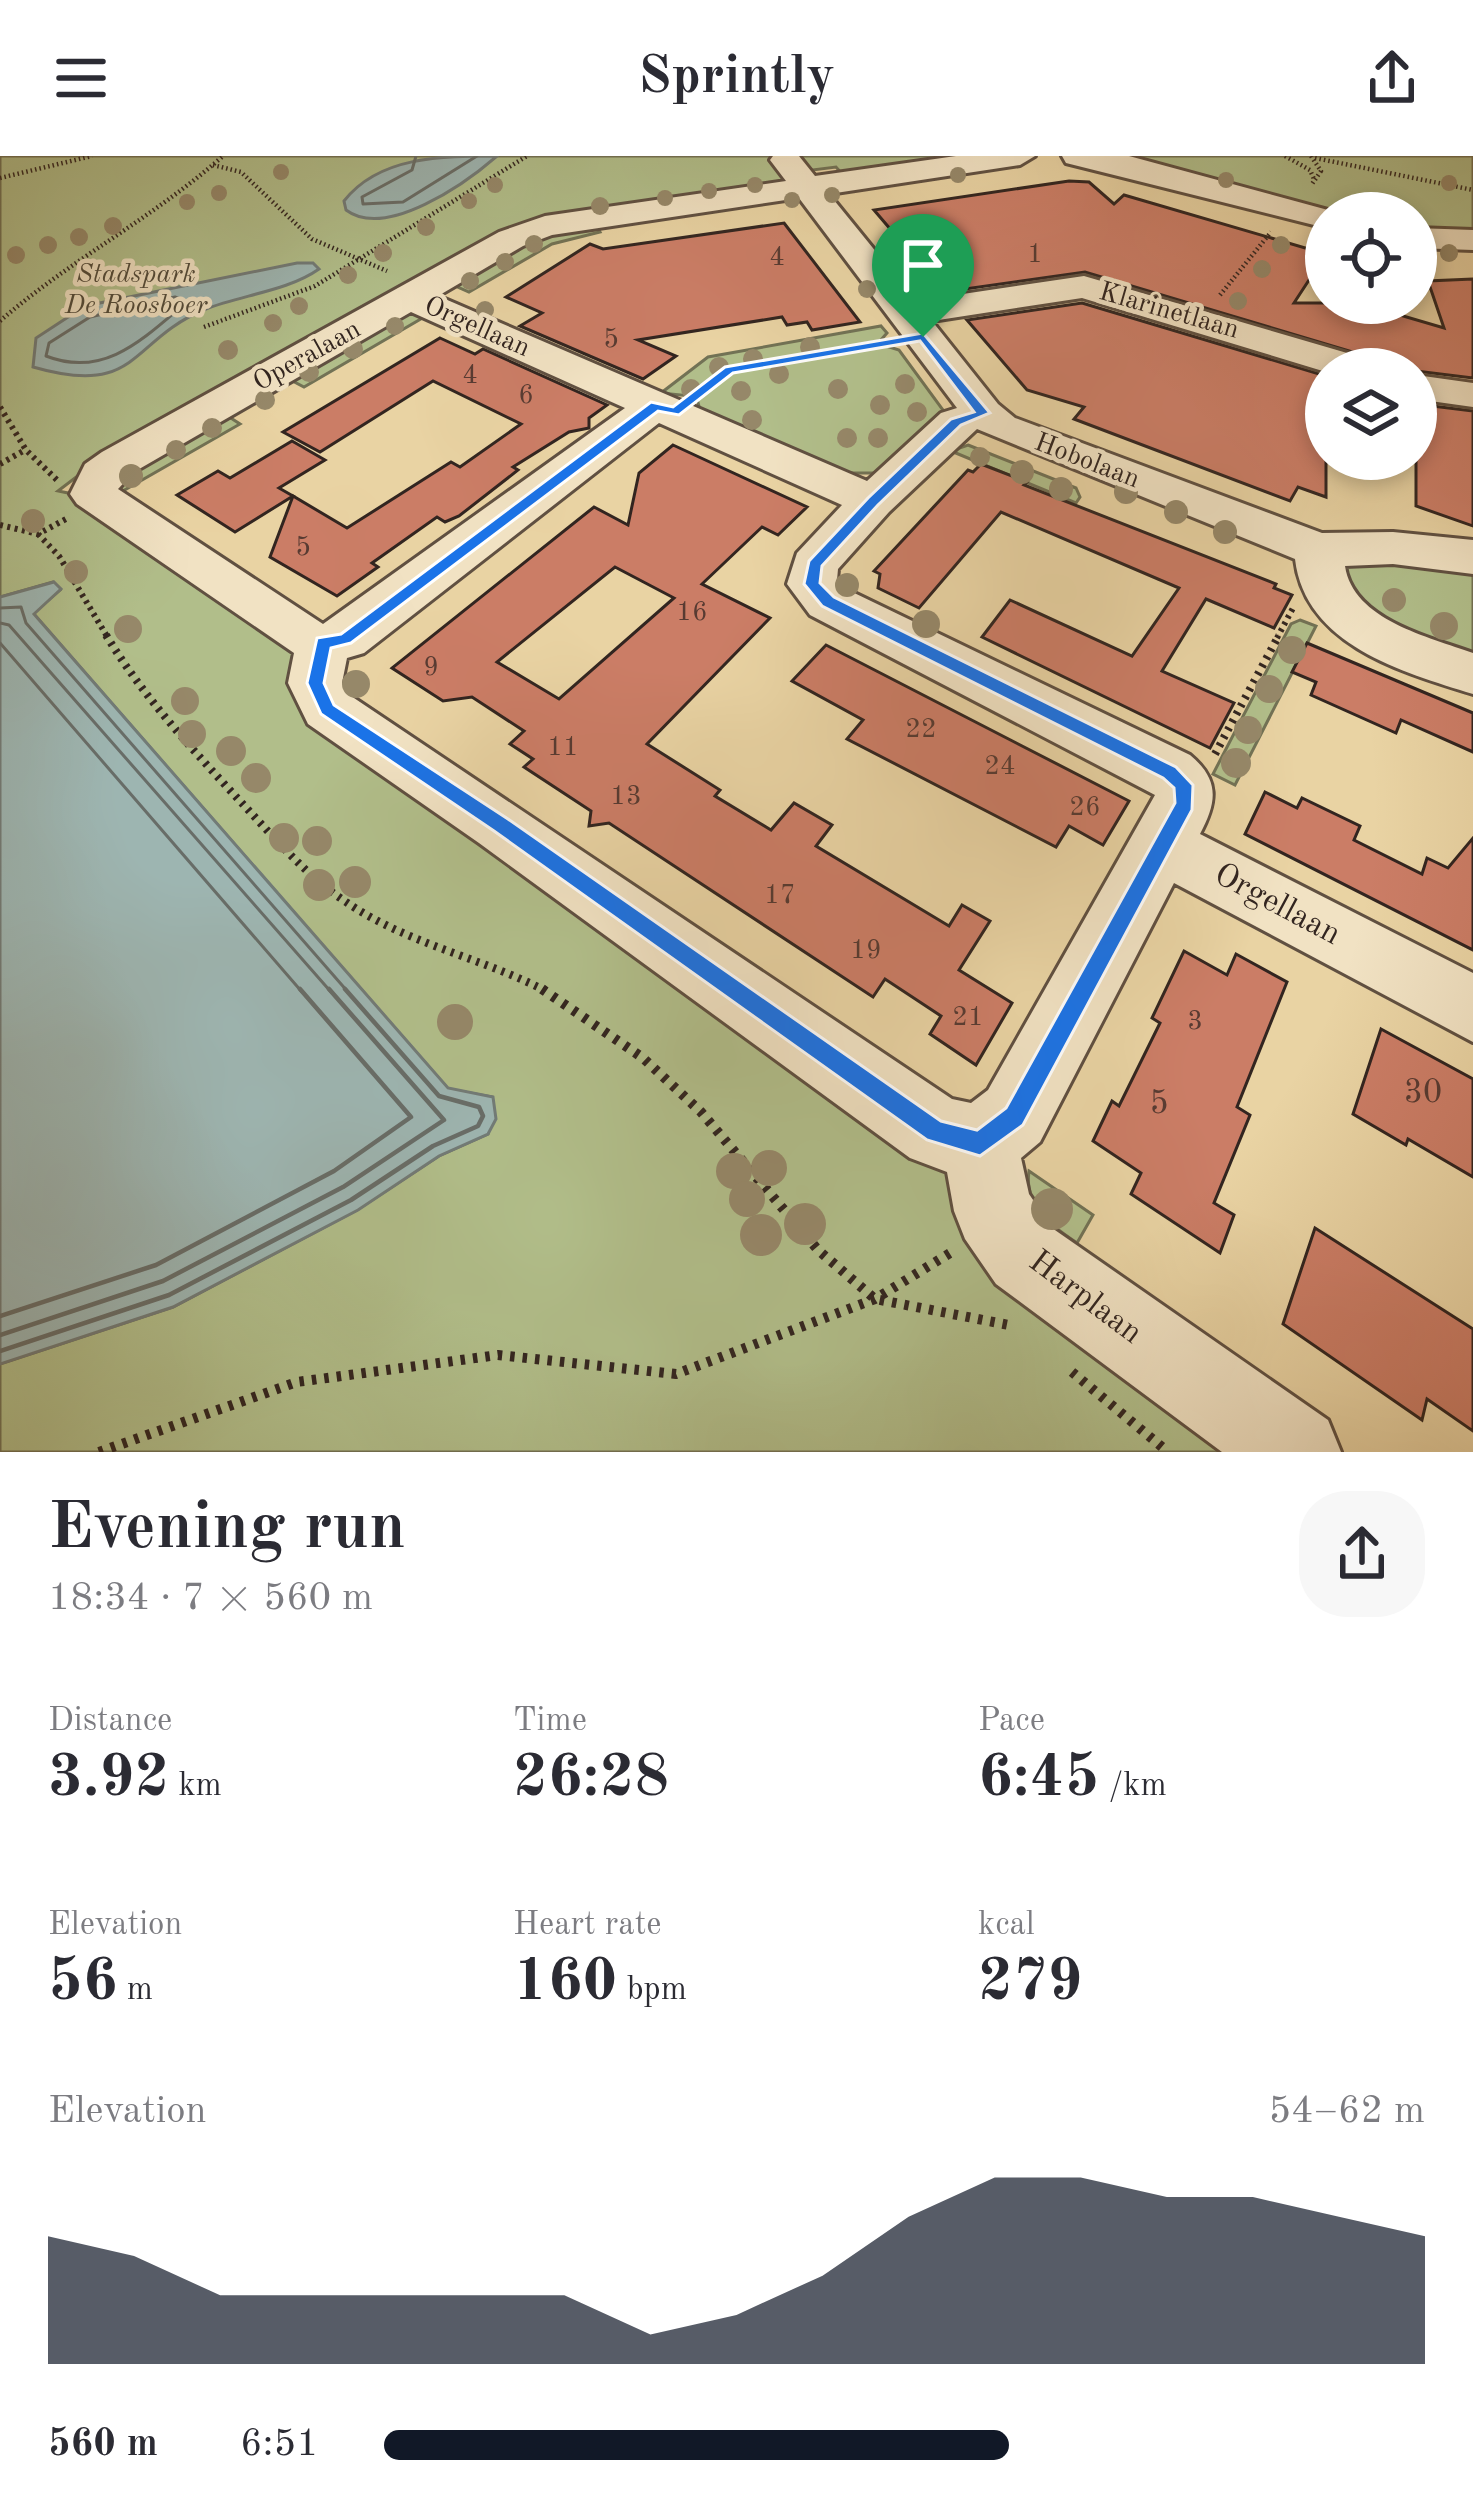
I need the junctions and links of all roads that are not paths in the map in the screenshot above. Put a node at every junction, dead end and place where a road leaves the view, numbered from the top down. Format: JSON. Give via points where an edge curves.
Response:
{"nodes":[{"id":1,"x":1020,"y":156,"type":"edge"},
{"id":2,"x":1077,"y":156,"type":"edge"},
{"id":3,"x":795,"y":171,"type":"edge"},
{"id":4,"x":1305,"y":212,"type":"edge"},
{"id":5,"x":1437,"y":239,"type":"edge"},
{"id":6,"x":1473,"y":240,"type":"edge"},
{"id":7,"x":411,"y":298,"type":"junction"},
{"id":8,"x":915,"y":326,"type":"junction"},
{"id":9,"x":1305,"y":353,"type":"edge"},
{"id":10,"x":1437,"y":390,"type":"edge"},
{"id":11,"x":1473,"y":395,"type":"edge"},
{"id":12,"x":665,"y":409,"type":"junction"},
{"id":13,"x":983,"y":413,"type":"junction"},
{"id":14,"x":873,"y":501,"type":"junction"},
{"id":15,"x":1473,"y":557,"type":"edge"},
{"id":16,"x":1323,"y":574,"type":"junction"},
{"id":17,"x":323,"y":643,"type":"junction"},
{"id":18,"x":1473,"y":674,"type":"edge"},
{"id":19,"x":1173,"y":815,"type":"junction"},
{"id":20,"x":1473,"y":1009,"type":"edge"},
{"id":21,"x":980,"y":1143,"type":"junction"},
{"id":22,"x":1296,"y":1452,"type":"edge"}],
"edges":[{"from":1,"to":3,"type":"street","name":"Operalaan"},
{"from":2,"to":4,"type":"street"},
{"from":3,"to":7,"type":"street","name":"Operalaan","via":[[544,226]]},
{"from":3,"to":8,"type":"street","name":"Hobolaan"},
{"from":5,"to":6,"type":"street"},
{"from":7,"to":12,"type":"street","name":"Orgellaan"},
{"from":7,"to":17,"type":"street","name":"Operalaan","via":[[118,462],[96,494]]},
{"from":8,"to":9,"type":"street","name":"Klarinetlaan","via":[[1084,287]]},
{"from":8,"to":13,"type":"street","name":"Hobolaan"},
{"from":10,"to":11,"type":"street"},
{"from":12,"to":14,"type":"street","name":"Orgellaan"},
{"from":12,"to":17,"type":"street","via":[[345,639]]},
{"from":13,"to":14,"type":"street","name":"Orgellaan","via":[[956,422]]},
{"from":13,"to":16,"type":"street","name":"Hobolaan"},
{"from":14,"to":19,"type":"street","name":"Orgellaan","via":[[814,565],[812,584],[828,602],[1169,772]]},
{"from":15,"to":16,"type":"street","name":"Hobolaan","via":[[1393,548]]},
{"from":16,"to":18,"type":"street","via":[[1344,617]]},
{"from":17,"to":21,"type":"street","via":[[316,683],[328,709],[936,1132]]},
{"from":19,"to":20,"type":"street","name":"Orgellaan"},
{"from":19,"to":21,"type":"street","via":[[1014,1116]]},
{"from":21,"to":22,"type":"street","name":"Harplaan","via":[[993,1211],[1024,1256]]}]}
